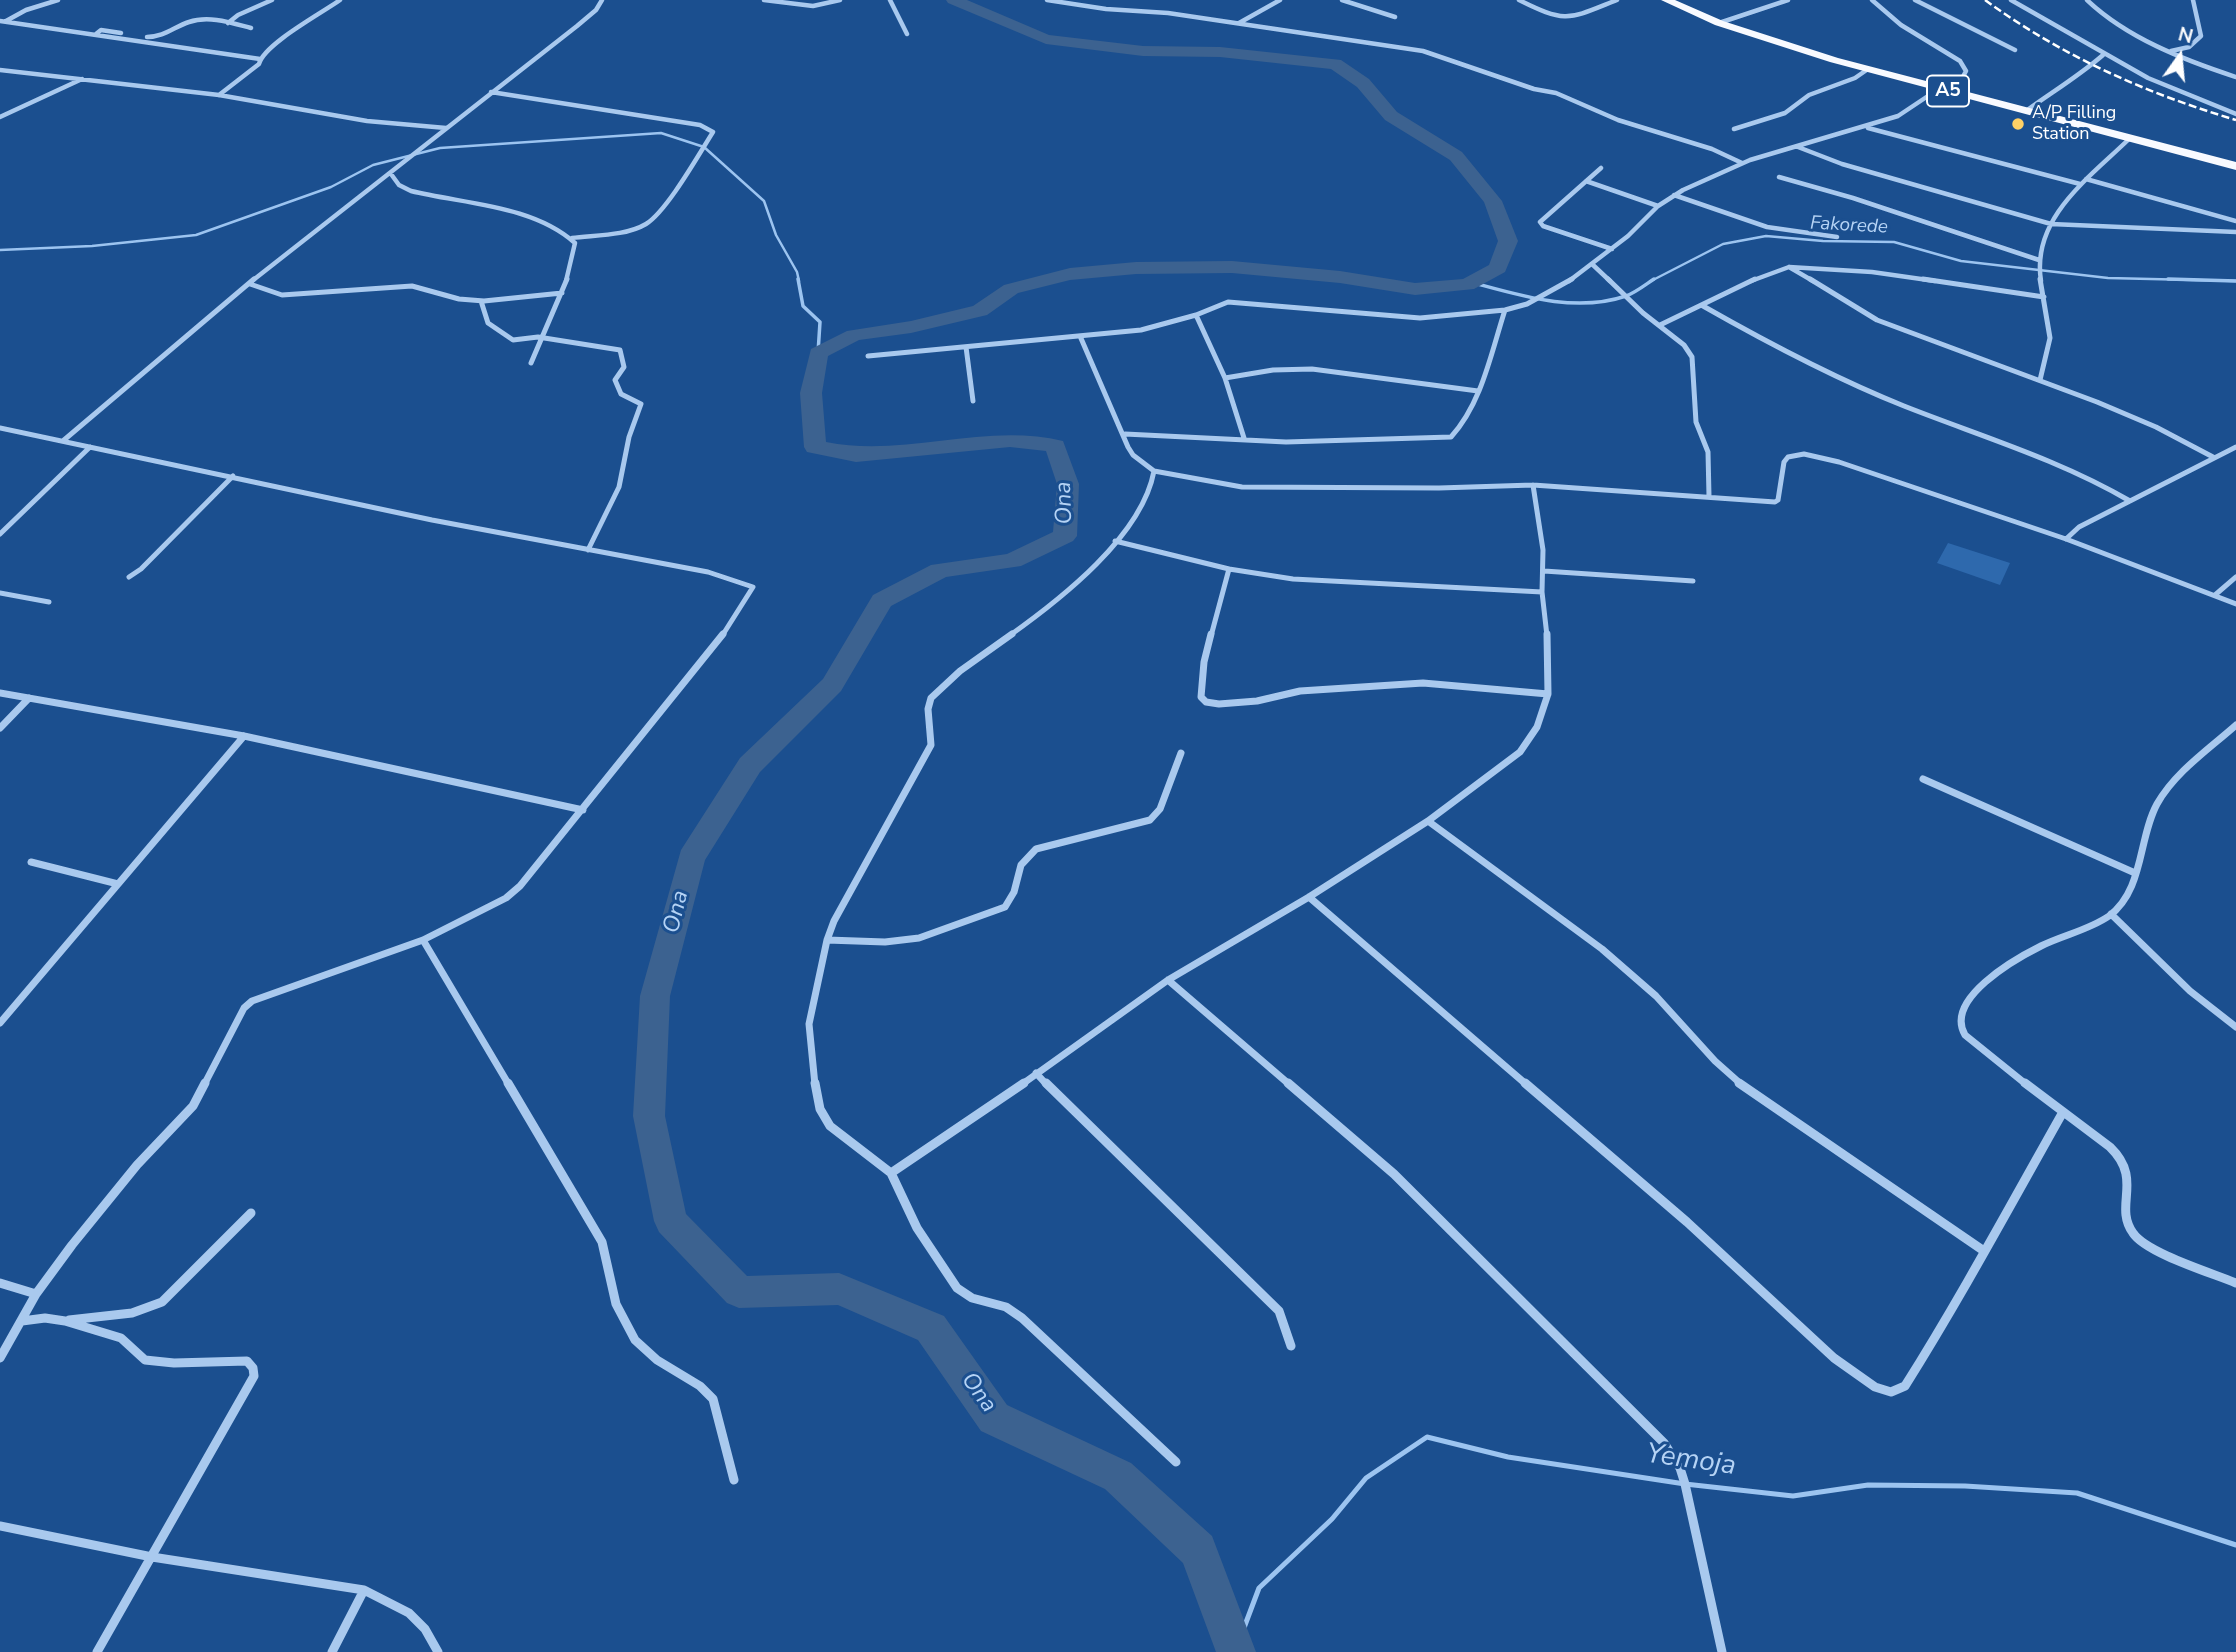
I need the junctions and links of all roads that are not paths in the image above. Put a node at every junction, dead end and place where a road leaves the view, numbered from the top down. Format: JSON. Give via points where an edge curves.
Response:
{"nodes":[{"id":1,"x":58,"y":0,"type":"edge"},
{"id":2,"x":272,"y":0,"type":"edge"},
{"id":3,"x":340,"y":0,"type":"edge"},
{"id":4,"x":601,"y":0,"type":"edge"},
{"id":5,"x":764,"y":0,"type":"edge"},
{"id":6,"x":840,"y":0,"type":"edge"},
{"id":7,"x":890,"y":0,"type":"edge"},
{"id":8,"x":1047,"y":0,"type":"edge"},
{"id":9,"x":1342,"y":0,"type":"edge"},
{"id":10,"x":1518,"y":0,"type":"edge"},
{"id":11,"x":1617,"y":0,"type":"edge"},
{"id":12,"x":1665,"y":0,"type":"edge"},
{"id":13,"x":1788,"y":0,"type":"edge"},
{"id":14,"x":1872,"y":0,"type":"edge"},
{"id":15,"x":1915,"y":0,"type":"edge"},
{"id":16,"x":2011,"y":0,"type":"edge"},
{"id":17,"x":2087,"y":0,"type":"edge"},
{"id":18,"x":2193,"y":0,"type":"edge"},
{"id":19,"x":1277,"y":1,"type":"edge"},
{"id":20,"x":1066,"y":2,"type":"edge"},
{"id":21,"x":1395,"y":17,"type":"dead end"},
{"id":22,"x":3,"y":21,"type":"edge"},
{"id":23,"x":228,"y":23,"type":"junction"},
{"id":24,"x":1238,"y":23,"type":"junction"},
{"id":25,"x":1719,"y":23,"type":"junction"},
{"id":26,"x":251,"y":28,"type":"dead end"},
{"id":27,"x":96,"y":34,"type":"junction"},
{"id":28,"x":908,"y":34,"type":"dead end"},
{"id":29,"x":2015,"y":50,"type":"dead end"},
{"id":30,"x":2171,"y":51,"type":"junction"},
{"id":31,"x":2103,"y":55,"type":"junction"},
{"id":32,"x":260,"y":59,"type":"junction"},
{"id":33,"x":1868,"y":69,"type":"junction"},
{"id":34,"x":0,"y":70,"type":"edge"},
{"id":35,"x":2236,"y":77,"type":"edge"},
{"id":36,"x":83,"y":79,"type":"junction"},
{"id":37,"x":1940,"y":89,"type":"junction"},
{"id":38,"x":491,"y":92,"type":"junction"},
{"id":39,"x":1955,"y":92,"type":"junction"},
{"id":40,"x":219,"y":95,"type":"junction"},
{"id":41,"x":2026,"y":111,"type":"junction"},
{"id":42,"x":2236,"y":114,"type":"edge"},
{"id":43,"x":0,"y":117,"type":"edge"},
{"id":44,"x":1867,"y":127,"type":"junction"},
{"id":45,"x":447,"y":128,"type":"junction"},
{"id":46,"x":1734,"y":129,"type":"dead end"},
{"id":47,"x":2130,"y":139,"type":"junction"},
{"id":48,"x":1797,"y":147,"type":"junction"},
{"id":49,"x":1742,"y":163,"type":"junction"},
{"id":50,"x":2236,"y":166,"type":"edge"},
{"id":51,"x":1601,"y":168,"type":"dead end"},
{"id":52,"x":391,"y":174,"type":"junction"},
{"id":53,"x":1779,"y":177,"type":"dead end"},
{"id":54,"x":2086,"y":179,"type":"junction"},
{"id":55,"x":1586,"y":181,"type":"junction"},
{"id":56,"x":2080,"y":184,"type":"junction"},
{"id":57,"x":1674,"y":195,"type":"junction"},
{"id":58,"x":1658,"y":206,"type":"junction"},
{"id":59,"x":2236,"y":221,"type":"edge"},
{"id":60,"x":2051,"y":224,"type":"junction"},
{"id":61,"x":2236,"y":232,"type":"edge"},
{"id":62,"x":1837,"y":237,"type":"dead end"},
{"id":63,"x":572,"y":239,"type":"junction"},
{"id":64,"x":1612,"y":249,"type":"junction"},
{"id":65,"x":2039,"y":260,"type":"junction"},
{"id":66,"x":1593,"y":265,"type":"junction"},
{"id":67,"x":1789,"y":267,"type":"junction"},
{"id":68,"x":250,"y":284,"type":"junction"},
{"id":69,"x":562,"y":293,"type":"junction"},
{"id":70,"x":2044,"y":297,"type":"junction"},
{"id":71,"x":481,"y":300,"type":"junction"},
{"id":72,"x":1703,"y":306,"type":"junction"},
{"id":73,"x":1506,"y":310,"type":"junction"},
{"id":74,"x":1196,"y":315,"type":"junction"},
{"id":75,"x":1660,"y":325,"type":"junction"},
{"id":76,"x":1080,"y":336,"type":"junction"},
{"id":77,"x":538,"y":337,"type":"junction"},
{"id":78,"x":966,"y":347,"type":"junction"},
{"id":79,"x":868,"y":356,"type":"dead end"},
{"id":80,"x":531,"y":363,"type":"dead end"},
{"id":81,"x":1225,"y":378,"type":"junction"},
{"id":82,"x":2040,"y":380,"type":"junction"},
{"id":83,"x":1478,"y":391,"type":"junction"},
{"id":84,"x":974,"y":401,"type":"dead end"},
{"id":85,"x":0,"y":428,"type":"edge"},
{"id":86,"x":1125,"y":434,"type":"junction"},
{"id":87,"x":1244,"y":438,"type":"junction"},
{"id":88,"x":64,"y":440,"type":"junction"},
{"id":89,"x":90,"y":447,"type":"junction"},
{"id":90,"x":2236,"y":447,"type":"edge"},
{"id":91,"x":2213,"y":457,"type":"junction"},
{"id":92,"x":1154,"y":471,"type":"junction"},
{"id":93,"x":233,"y":477,"type":"junction"},
{"id":94,"x":1533,"y":485,"type":"junction"},
{"id":95,"x":1709,"y":496,"type":"junction"},
{"id":96,"x":2130,"y":501,"type":"junction"},
{"id":97,"x":0,"y":534,"type":"edge"},
{"id":98,"x":2066,"y":539,"type":"junction"},
{"id":99,"x":1115,"y":541,"type":"junction"},
{"id":100,"x":588,"y":550,"type":"junction"},
{"id":101,"x":1229,"y":569,"type":"junction"},
{"id":102,"x":1544,"y":571,"type":"junction"},
{"id":103,"x":129,"y":577,"type":"dead end"},
{"id":104,"x":2236,"y":577,"type":"edge"},
{"id":105,"x":1693,"y":580,"type":"dead end"},
{"id":106,"x":1542,"y":592,"type":"junction"},
{"id":107,"x":0,"y":593,"type":"edge"},
{"id":108,"x":2215,"y":595,"type":"junction"},
{"id":109,"x":48,"y":602,"type":"dead end"},
{"id":110,"x":2236,"y":604,"type":"edge"},
{"id":111,"x":0,"y":693,"type":"edge"},
{"id":112,"x":1548,"y":694,"type":"junction"},
{"id":113,"x":29,"y":698,"type":"junction"},
{"id":114,"x":2236,"y":725,"type":"edge"},
{"id":115,"x":0,"y":728,"type":"edge"},
{"id":116,"x":244,"y":736,"type":"junction"},
{"id":117,"x":1181,"y":753,"type":"dead end"},
{"id":118,"x":1923,"y":779,"type":"dead end"},
{"id":119,"x":583,"y":810,"type":"junction"},
{"id":120,"x":1428,"y":821,"type":"junction"},
{"id":121,"x":31,"y":863,"type":"dead end"},
{"id":122,"x":2136,"y":873,"type":"junction"},
{"id":123,"x":118,"y":884,"type":"junction"},
{"id":124,"x":1309,"y":897,"type":"junction"},
{"id":125,"x":2111,"y":914,"type":"junction"},
{"id":126,"x":423,"y":940,"type":"junction"},
{"id":127,"x":827,"y":940,"type":"junction"},
{"id":128,"x":1168,"y":980,"type":"junction"},
{"id":129,"x":0,"y":1023,"type":"edge"},
{"id":130,"x":2236,"y":1027,"type":"edge"},
{"id":131,"x":1036,"y":1073,"type":"junction"},
{"id":132,"x":2063,"y":1112,"type":"junction"},
{"id":133,"x":891,"y":1173,"type":"junction"},
{"id":134,"x":251,"y":1213,"type":"dead end"},
{"id":135,"x":1984,"y":1251,"type":"junction"},
{"id":136,"x":0,"y":1283,"type":"edge"},
{"id":137,"x":2236,"y":1283,"type":"edge"},
{"id":138,"x":36,"y":1294,"type":"junction"},
{"id":139,"x":22,"y":1321,"type":"junction"},
{"id":140,"x":65,"y":1321,"type":"junction"},
{"id":141,"x":1291,"y":1346,"type":"dead end"},
{"id":142,"x":0,"y":1358,"type":"edge"},
{"id":143,"x":1176,"y":1462,"type":"dead end"},
{"id":144,"x":734,"y":1480,"type":"dead end"},
{"id":145,"x":0,"y":1526,"type":"edge"},
{"id":146,"x":152,"y":1556,"type":"junction"},
{"id":147,"x":364,"y":1590,"type":"junction"},
{"id":148,"x":97,"y":1652,"type":"edge"},
{"id":149,"x":332,"y":1652,"type":"edge"},
{"id":150,"x":438,"y":1652,"type":"edge"},
{"id":151,"x":1722,"y":1652,"type":"edge"}],
"edges":[{"from":1,"to":22,"type":"street"},
{"from":2,"to":23,"type":"street"},
{"from":3,"to":32,"type":"street"},
{"from":4,"to":38,"type":"street","via":[[596,10]]},
{"from":5,"to":6,"type":"street","via":[[797,5]]},
{"from":7,"to":28,"type":"street"},
{"from":8,"to":20,"type":"street"},
{"from":9,"to":21,"type":"street"},
{"from":10,"to":11,"type":"street","via":[[1571,18]]},
{"from":12,"to":25,"type":"highway","number":"A5"},
{"from":13,"to":25,"type":"street"},
{"from":14,"to":39,"type":"street","via":[[1900,26],[1960,61],[1966,71]]},
{"from":15,"to":29,"type":"street"},
{"from":16,"to":31,"type":"street"},
{"from":17,"to":30,"type":"street","via":[[2106,17]]},
{"from":18,"to":30,"type":"street","via":[[2201,36],[2189,47]]},
{"from":19,"to":24,"type":"street"},
{"from":20,"to":24,"type":"street"},
{"from":22,"to":27,"type":"street"},
{"from":23,"to":26,"type":"street"},
{"from":23,"to":27,"type":"street","via":[[194,20],[157,38],[101,30]]},
{"from":24,"to":49,"type":"street","via":[[1423,51],[1556,93]]},
{"from":25,"to":33,"type":"highway","number":"A5"},
{"from":27,"to":32,"type":"street"},
{"from":30,"to":35,"type":"street"},
{"from":31,"to":41,"type":"street"},
{"from":31,"to":42,"type":"street"},
{"from":32,"to":40,"type":"street"},
{"from":33,"to":37,"type":"highway","number":"A5"},
{"from":33,"to":46,"type":"street","via":[[1809,95],[1785,113]]},
{"from":34,"to":36,"type":"street"},
{"from":36,"to":40,"type":"street"},
{"from":36,"to":43,"type":"street"},
{"from":37,"to":39,"type":"highway","number":"A5"},
{"from":37,"to":44,"type":"street","via":[[1898,116]]},
{"from":38,"to":45,"type":"street"},
{"from":38,"to":63,"type":"street","via":[[712,129],[650,222]]},
{"from":39,"to":41,"type":"highway","number":"A5"},
{"from":40,"to":45,"type":"street","via":[[367,121]]},
{"from":41,"to":47,"type":"highway","number":"A5"},
{"from":44,"to":48,"type":"street"},
{"from":44,"to":56,"type":"street"},
{"from":45,"to":52,"type":"street"},
{"from":47,"to":50,"type":"highway","number":"A5"},
{"from":47,"to":54,"type":"street"},
{"from":48,"to":49,"type":"street"},
{"from":48,"to":60,"type":"street"},
{"from":49,"to":57,"type":"street"},
{"from":51,"to":55,"type":"street"},
{"from":52,"to":63,"type":"street","via":[[411,191],[534,219]]},
{"from":52,"to":68,"type":"street","via":[[357,196]]},
{"from":53,"to":65,"type":"street"},
{"from":54,"to":56,"type":"street"},
{"from":54,"to":59,"type":"street"},
{"from":55,"to":58,"type":"street"},
{"from":55,"to":64,"type":"street","via":[[1540,224]]},
{"from":56,"to":60,"type":"street"},
{"from":57,"to":58,"type":"street"},
{"from":57,"to":62,"type":"street","via":[[1767,227]]},
{"from":58,"to":64,"type":"street"},
{"from":60,"to":61,"type":"street"},
{"from":60,"to":65,"type":"street"},
{"from":63,"to":69,"type":"street","via":[[575,256]]},
{"from":64,"to":66,"type":"street"},
{"from":65,"to":70,"type":"street"},
{"from":66,"to":73,"type":"street","via":[[1538,300]]},
{"from":66,"to":75,"type":"street"},
{"from":67,"to":70,"type":"street","via":[[1859,271]]},
{"from":67,"to":72,"type":"street"},
{"from":67,"to":82,"type":"street","via":[[1877,320]]},
{"from":68,"to":71,"type":"street","via":[[282,295],[423,287],[460,299]]},
{"from":68,"to":88,"type":"street"},
{"from":69,"to":71,"type":"street"},
{"from":69,"to":77,"type":"street"},
{"from":70,"to":82,"type":"street","via":[[2050,338]]},
{"from":71,"to":77,"type":"street","via":[[488,323],[503,335],[522,341]]},
{"from":72,"to":75,"type":"street"},
{"from":72,"to":96,"type":"street","via":[[1836,375],[2068,468]]},
{"from":73,"to":74,"type":"street","via":[[1420,318],[1228,302]]},
{"from":73,"to":83,"type":"street"},
{"from":74,"to":76,"type":"street","via":[[1141,330]]},
{"from":74,"to":81,"type":"street"},
{"from":75,"to":95,"type":"street","via":[[1692,357],[1696,422],[1708,452]]},
{"from":76,"to":78,"type":"street"},
{"from":76,"to":86,"type":"street"},
{"from":77,"to":80,"type":"street"},
{"from":77,"to":100,"type":"street","via":[[620,349],[624,367],[615,380],[621,394],[641,404],[620,486]]},
{"from":78,"to":79,"type":"street"},
{"from":78,"to":84,"type":"street"},
{"from":81,"to":83,"type":"street","via":[[1312,369]]},
{"from":81,"to":87,"type":"street"},
{"from":82,"to":91,"type":"street","via":[[2156,427]]},
{"from":83,"to":87,"type":"street","via":[[1459,429],[1444,439],[1286,442]]},
{"from":85,"to":88,"type":"street"},
{"from":86,"to":87,"type":"street"},
{"from":86,"to":92,"type":"street","via":[[1133,455]]},
{"from":88,"to":89,"type":"street"},
{"from":89,"to":93,"type":"street"},
{"from":89,"to":97,"type":"street"},
{"from":90,"to":91,"type":"street"},
{"from":91,"to":96,"type":"street"},
{"from":92,"to":94,"type":"street","via":[[1242,487]]},
{"from":92,"to":99,"type":"street","via":[[1143,507]]},
{"from":93,"to":100,"type":"street"},
{"from":93,"to":103,"type":"street"},
{"from":94,"to":95,"type":"street"},
{"from":94,"to":102,"type":"street"},
{"from":95,"to":98,"type":"street","via":[[1775,502],[1784,461],[1804,454]]},
{"from":96,"to":98,"type":"street","via":[[2078,527]]},
{"from":98,"to":108,"type":"street"},
{"from":99,"to":101,"type":"street"},
{"from":99,"to":127,"type":"street","via":[[1041,612],[932,695],[930,745]]},
{"from":100,"to":119,"type":"street","via":[[708,572],[753,587],[714,648]]},
{"from":101,"to":106,"type":"street","via":[[1293,579]]},
{"from":101,"to":112,"type":"street","via":[[1204,662],[1201,697],[1206,702],[1257,701],[1300,691],[1423,682]]},
{"from":102,"to":105,"type":"street"},
{"from":102,"to":106,"type":"street"},
{"from":104,"to":108,"type":"street"},
{"from":106,"to":112,"type":"street"},
{"from":107,"to":109,"type":"street"},
{"from":108,"to":110,"type":"street"},
{"from":111,"to":113,"type":"street"},
{"from":112,"to":120,"type":"street","via":[[1537,727],[1520,752]]},
{"from":113,"to":115,"type":"street"},
{"from":113,"to":116,"type":"street"},
{"from":114,"to":122,"type":"street","via":[[2172,784],[2155,808]]},
{"from":116,"to":119,"type":"street"},
{"from":116,"to":123,"type":"street"},
{"from":117,"to":127,"type":"street","via":[[1160,810],[1150,820],[1036,849],[1017,869],[1012,899],[1005,907],[919,938],[886,943]]},
{"from":118,"to":122,"type":"street"},
{"from":119,"to":126,"type":"street","via":[[506,898]]},
{"from":120,"to":124,"type":"street"},
{"from":120,"to":135,"type":"street","via":[[1608,954],[1657,997],[1736,1081]]},
{"from":121,"to":123,"type":"street"},
{"from":122,"to":125,"type":"street"},
{"from":123,"to":129,"type":"street"},
{"from":124,"to":128,"type":"street"},
{"from":124,"to":135,"type":"street","via":[[1863,1381],[1891,1392],[1905,1386],[1960,1299]]},
{"from":125,"to":130,"type":"street","via":[[2190,991]]},
{"from":125,"to":132,"type":"street","via":[[2000,970],[1963,1007],[1959,1021],[1963,1035],[1973,1044]]},
{"from":126,"to":138,"type":"street","via":[[252,1001],[244,1008],[193,1106],[136,1165]]},
{"from":126,"to":144,"type":"street","via":[[601,1242],[613,1293],[635,1340],[713,1399]]},
{"from":127,"to":133,"type":"street","via":[[809,1024],[820,1109],[830,1126]]},
{"from":128,"to":131,"type":"street"},
{"from":128,"to":151,"type":"street","via":[[1394,1174],[1664,1443],[1685,1484]]},
{"from":131,"to":133,"type":"street"},
{"from":131,"to":141,"type":"street","via":[[1279,1311]]},
{"from":132,"to":135,"type":"street"},
{"from":132,"to":137,"type":"street","via":[[2126,1167],[2127,1228],[2132,1236]]},
{"from":133,"to":143,"type":"street","via":[[917,1228],[957,1288],[1022,1318]]},
{"from":134,"to":140,"type":"street","via":[[162,1303],[132,1313]]},
{"from":136,"to":138,"type":"street"},
{"from":138,"to":139,"type":"street"},
{"from":139,"to":140,"type":"street"},
{"from":139,"to":142,"type":"street"},
{"from":140,"to":146,"type":"street","via":[[121,1338],[145,1360],[247,1361],[253,1368],[254,1376]]},
{"from":145,"to":146,"type":"street"},
{"from":146,"to":147,"type":"street"},
{"from":146,"to":148,"type":"street"},
{"from":147,"to":149,"type":"street"},
{"from":147,"to":150,"type":"street","via":[[413,1615],[428,1629]]}]}
